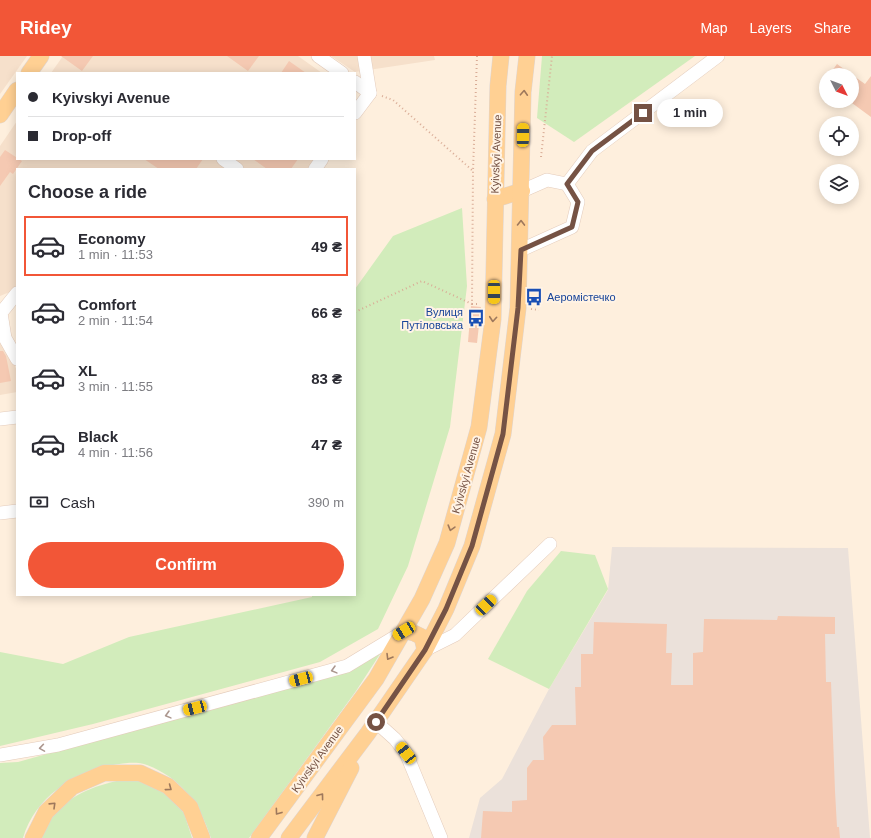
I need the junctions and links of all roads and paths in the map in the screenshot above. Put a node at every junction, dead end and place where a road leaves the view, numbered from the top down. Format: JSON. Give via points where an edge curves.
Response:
{"nodes":[{"id":1,"x":41,"y":56,"type":"edge"},
{"id":2,"x":318,"y":56,"type":"edge"},
{"id":3,"x":364,"y":56,"type":"edge"},
{"id":4,"x":477,"y":56,"type":"edge"},
{"id":5,"x":502,"y":56,"type":"edge"},
{"id":6,"x":528,"y":56,"type":"edge"},
{"id":7,"x":552,"y":56,"type":"edge"},
{"id":8,"x":718,"y":56,"type":"edge"},
{"id":9,"x":30,"y":72,"type":"edge"},
{"id":10,"x":341,"y":72,"type":"edge"},
{"id":11,"x":356,"y":83,"type":"edge"},
{"id":12,"x":16,"y":91,"type":"edge"},
{"id":13,"x":370,"y":93,"type":"junction"},
{"id":14,"x":356,"y":112,"type":"edge"},
{"id":15,"x":0,"y":115,"type":"edge"},
{"id":16,"x":541,"y":157,"type":"dead end"},
{"id":17,"x":224,"y":160,"type":"edge"},
{"id":18,"x":236,"y":168,"type":"edge"},
{"id":19,"x":473,"y":171,"type":"junction"},
{"id":20,"x":567,"y":184,"type":"junction"},
{"id":21,"x":522,"y":191,"type":"junction"},
{"id":22,"x":494,"y":199,"type":"junction"},
{"id":23,"x":494,"y":249,"type":"junction"},
{"id":24,"x":521,"y":250,"type":"junction"},
{"id":25,"x":16,"y":293,"type":"edge"},
{"id":26,"x":356,"y":312,"type":"edge"},
{"id":27,"x":16,"y":357,"type":"edge"},
{"id":28,"x":16,"y":417,"type":"edge"},
{"id":29,"x":0,"y":420,"type":"edge"},
{"id":30,"x":16,"y":511,"type":"edge"},
{"id":31,"x":0,"y":513,"type":"edge"},
{"id":32,"x":550,"y":544,"type":"dead end"},
{"id":33,"x":422,"y":599,"type":"junction"},
{"id":34,"x":446,"y":609,"type":"junction"},
{"id":35,"x":404,"y":631,"type":"junction"},
{"id":36,"x":425,"y":650,"type":"junction"},
{"id":37,"x":372,"y":727,"type":"junction"},
{"id":38,"x":0,"y":755,"type":"edge"},
{"id":39,"x":33,"y":838,"type":"edge"},
{"id":40,"x":202,"y":838,"type":"edge"},
{"id":41,"x":259,"y":838,"type":"edge"},
{"id":42,"x":289,"y":838,"type":"edge"},
{"id":43,"x":315,"y":838,"type":"edge"},
{"id":44,"x":441,"y":838,"type":"edge"}],
"edges":[{"from":1,"to":9,"type":"main road"},
{"from":2,"to":10,"type":"street"},
{"from":3,"to":13,"type":"street"},
{"from":4,"to":19,"type":"path"},
{"from":5,"to":22,"type":"main road","name":"Kyivskyi Avenue","via":[[498,86]]},
{"from":21,"to":6,"type":"main road","one_way":true,"via":[[524,92]]},
{"from":7,"to":16,"type":"path"},
{"from":8,"to":20,"type":"street","via":[[592,151]]},
{"from":11,"to":13,"type":"street"},
{"from":12,"to":15,"type":"main road"},
{"from":13,"to":14,"type":"street"},
{"from":13,"to":19,"type":"path","via":[[394,100]]},
{"from":17,"to":18,"type":"street"},
{"from":19,"to":26,"type":"path","via":[[472,304],[422,281]]},
{"from":20,"to":21,"type":"street","via":[[546,180]]},
{"from":20,"to":24,"type":"street","via":[[578,202],[572,227]]},
{"from":21,"to":22,"type":"main road"},
{"from":24,"to":21,"type":"main road","one_way":true},
{"from":22,"to":23,"type":"main road","name":"Kyivskyi Avenue"},
{"from":23,"to":24,"type":"main road"},
{"from":23,"to":33,"type":"main road","name":"Kyivskyi Avenue","one_way":true,"via":[[493,319],[480,427],[447,542]]},
{"from":24,"to":34,"type":"main road","via":[[518,308],[503,434],[472,546]]},
{"from":25,"to":27,"type":"street","via":[[1,313],[5,338]]},
{"from":28,"to":29,"type":"street"},
{"from":30,"to":31,"type":"street"},
{"from":32,"to":36,"type":"street","via":[[455,635]]},
{"from":33,"to":34,"type":"main road","via":[[426,610],[436,614]]},
{"from":33,"to":35,"type":"main road","name":"Kyivskyi Avenue"},
{"from":34,"to":36,"type":"main road"},
{"from":35,"to":36,"type":"main road","via":[[422,637]]},
{"from":35,"to":38,"type":"street","one_way":true,"via":[[347,666],[58,745]]},
{"from":35,"to":41,"type":"main road","name":"Kyivskyi Avenue","one_way":true,"via":[[376,679]]},
{"from":36,"to":37,"type":"main road"},
{"from":42,"to":37,"type":"main road","one_way":true},
{"from":37,"to":43,"type":"main road"},
{"from":37,"to":44,"type":"street","via":[[395,739],[406,753]]},
{"from":39,"to":40,"type":"main road","one_way":true,"via":[[46,812],[72,787],[104,773],[140,773],[168,786],[190,807]]}]}
